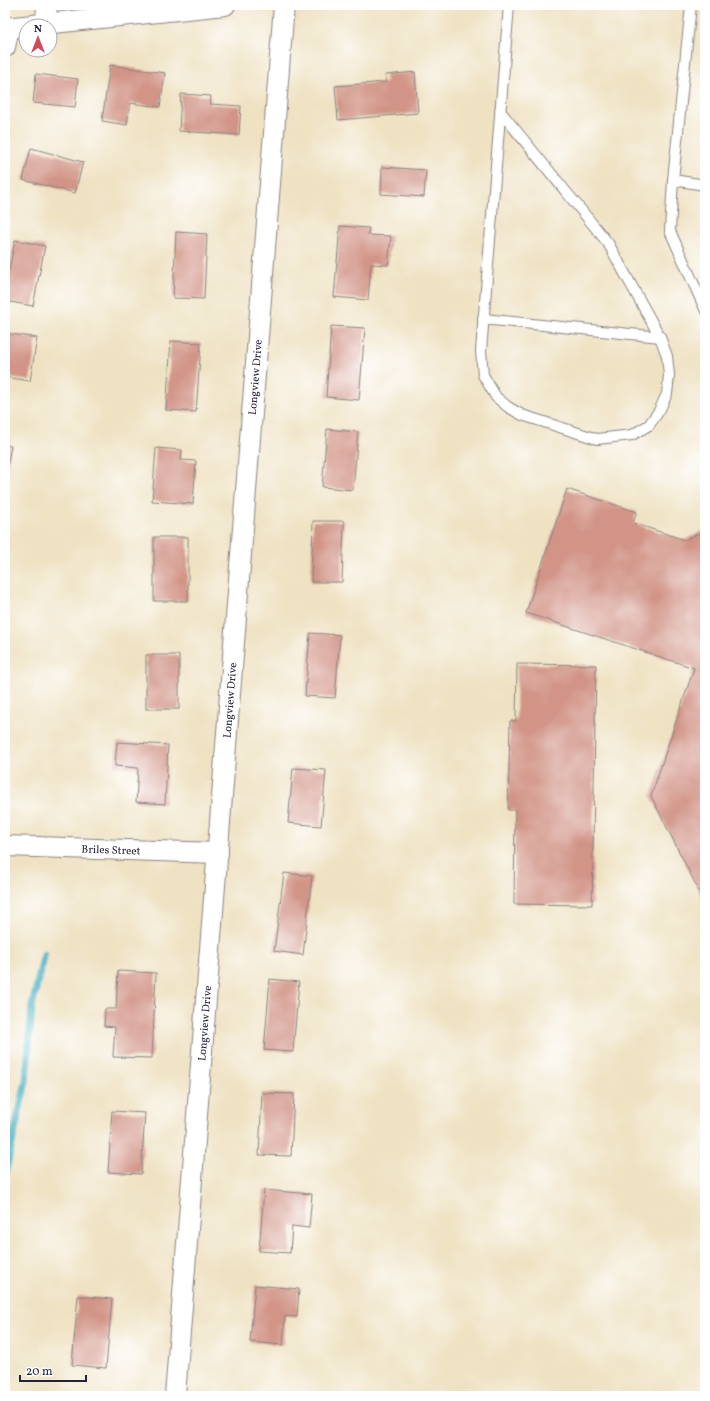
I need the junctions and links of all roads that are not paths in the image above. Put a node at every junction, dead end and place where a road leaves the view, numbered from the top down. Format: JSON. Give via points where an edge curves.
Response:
{"nodes":[{"id":1,"x":225,"y":5,"type":"edge"},
{"id":2,"x":284,"y":5,"type":"edge"},
{"id":3,"x":509,"y":5,"type":"edge"},
{"id":4,"x":691,"y":5,"type":"edge"},
{"id":5,"x":46,"y":14,"type":"edge"},
{"id":6,"x":7,"y":28,"type":"edge"},
{"id":7,"x":5,"y":47,"type":"edge"},
{"id":8,"x":500,"y":111,"type":"junction"},
{"id":9,"x":673,"y":180,"type":"junction"},
{"id":10,"x":705,"y":185,"type":"edge"},
{"id":11,"x":705,"y":308,"type":"edge"},
{"id":12,"x":483,"y":319,"type":"junction"},
{"id":13,"x":660,"y":337,"type":"junction"},
{"id":14,"x":5,"y":846,"type":"edge"},
{"id":15,"x":218,"y":853,"type":"junction"},
{"id":16,"x":175,"y":1396,"type":"edge"}],
"edges":[{"from":1,"to":5,"type":"street"},
{"from":2,"to":15,"type":"street","name":"Longview Drive"},
{"from":3,"to":8,"type":"lane"},
{"from":4,"to":9,"type":"lane"},
{"from":5,"to":6,"type":"street"},
{"from":6,"to":7,"type":"street"},
{"from":8,"to":12,"type":"lane"},
{"from":8,"to":13,"type":"lane","via":[[608,243]]},
{"from":9,"to":10,"type":"lane"},
{"from":9,"to":11,"type":"lane","via":[[670,231]]},
{"from":12,"to":13,"type":"lane"},
{"from":12,"to":13,"type":"lane","via":[[480,351],[483,375],[496,397],[522,416],[597,440],[632,435],[649,425],[659,411],[667,394],[669,375],[667,356]]},
{"from":14,"to":15,"type":"street","name":"Briles Street"},
{"from":15,"to":16,"type":"street","name":"Longview Drive"}]}
